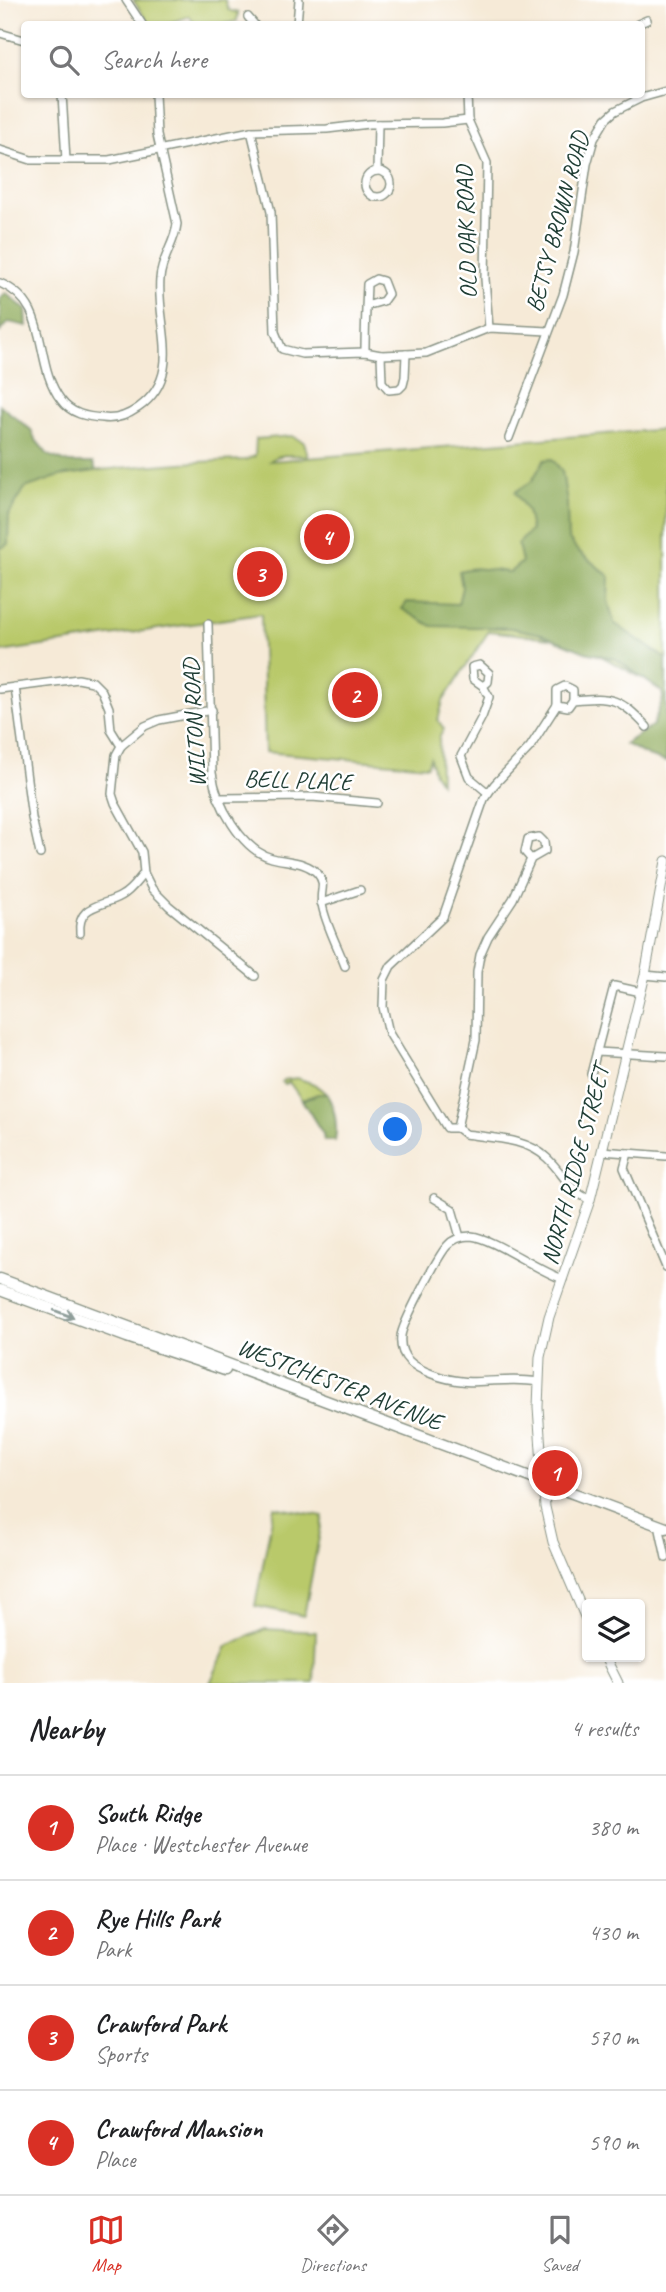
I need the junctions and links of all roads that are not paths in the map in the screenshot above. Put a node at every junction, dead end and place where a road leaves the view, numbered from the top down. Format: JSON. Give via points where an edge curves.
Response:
{"nodes":[{"id":1,"x":126,"y":0,"type":"edge"},
{"id":2,"x":299,"y":0,"type":"edge"},
{"id":3,"x":248,"y":18,"type":"dead end"},
{"id":4,"x":648,"y":20,"type":"dead end"},
{"id":5,"x":140,"y":21,"type":"edge"},
{"id":6,"x":251,"y":21,"type":"edge"},
{"id":7,"x":297,"y":21,"type":"edge"},
{"id":8,"x":645,"y":21,"type":"edge"},
{"id":9,"x":0,"y":33,"type":"edge"},
{"id":10,"x":21,"y":39,"type":"edge"},
{"id":11,"x":666,"y":91,"type":"edge"},
{"id":12,"x":645,"y":96,"type":"edge"},
{"id":13,"x":62,"y":98,"type":"edge"},
{"id":14,"x":155,"y":98,"type":"edge"},
{"id":15,"x":467,"y":98,"type":"edge"},
{"id":16,"x":639,"y":98,"type":"edge"},
{"id":17,"x":468,"y":120,"type":"junction"},
{"id":18,"x":378,"y":124,"type":"junction"},
{"id":19,"x":251,"y":131,"type":"junction"},
{"id":20,"x":0,"y":150,"type":"edge"},
{"id":21,"x":161,"y":150,"type":"junction"},
{"id":22,"x":66,"y":160,"type":"junction"},
{"id":23,"x":377,"y":171,"type":"dead end"},
{"id":24,"x":0,"y":283,"type":"edge"},
{"id":25,"x":366,"y":306,"type":"dead end"},
{"id":26,"x":489,"y":328,"type":"junction"},
{"id":27,"x":548,"y":331,"type":"junction"},
{"id":28,"x":365,"y":352,"type":"junction"},
{"id":29,"x":406,"y":354,"type":"junction"},
{"id":30,"x":381,"y":355,"type":"junction"},
{"id":31,"x":509,"y":438,"type":"dead end"},
{"id":32,"x":208,"y":624,"type":"dead end"},
{"id":33,"x":483,"y":686,"type":"dead end"},
{"id":34,"x":15,"y":687,"type":"junction"},
{"id":35,"x":0,"y":688,"type":"edge"},
{"id":36,"x":557,"y":701,"type":"junction"},
{"id":37,"x":573,"y":701,"type":"junction"},
{"id":38,"x":212,"y":710,"type":"junction"},
{"id":39,"x":647,"y":727,"type":"dead end"},
{"id":40,"x":121,"y":746,"type":"junction"},
{"id":41,"x":488,"y":793,"type":"junction"},
{"id":42,"x":218,"y":798,"type":"junction"},
{"id":43,"x":377,"y":803,"type":"dead end"},
{"id":44,"x":40,"y":853,"type":"dead end"},
{"id":45,"x":531,"y":859,"type":"dead end"},
{"id":46,"x":666,"y":861,"type":"edge"},
{"id":47,"x":144,"y":873,"type":"junction"},
{"id":48,"x":360,"y":890,"type":"dead end"},
{"id":49,"x":321,"y":903,"type":"junction"},
{"id":50,"x":80,"y":933,"type":"dead end"},
{"id":51,"x":345,"y":965,"type":"dead end"},
{"id":52,"x":645,"y":975,"type":"junction"},
{"id":53,"x":255,"y":976,"type":"dead end"},
{"id":54,"x":666,"y":977,"type":"edge"},
{"id":55,"x":641,"y":992,"type":"junction"},
{"id":56,"x":597,"y":1052,"type":"junction"},
{"id":57,"x":626,"y":1053,"type":"junction"},
{"id":58,"x":666,"y":1056,"type":"edge"},
{"id":59,"x":591,"y":1074,"type":"dead end"},
{"id":60,"x":457,"y":1128,"type":"junction"},
{"id":61,"x":602,"y":1151,"type":"junction"},
{"id":62,"x":628,"y":1153,"type":"junction"},
{"id":63,"x":666,"y":1156,"type":"edge"},
{"id":64,"x":434,"y":1198,"type":"dead end"},
{"id":65,"x":590,"y":1200,"type":"junction"},
{"id":66,"x":460,"y":1237,"type":"junction"},
{"id":67,"x":666,"y":1267,"type":"edge"},
{"id":68,"x":0,"y":1279,"type":"edge"},
{"id":69,"x":563,"y":1279,"type":"junction"},
{"id":70,"x":0,"y":1290,"type":"edge"},
{"id":71,"x":538,"y":1382,"type":"junction"},
{"id":72,"x":543,"y":1485,"type":"junction"},
{"id":73,"x":663,"y":1530,"type":"edge"},
{"id":74,"x":666,"y":1558,"type":"edge"},
{"id":75,"x":582,"y":1610,"type":"edge"},
{"id":76,"x":608,"y":1662,"type":"edge"},
{"id":77,"x":618,"y":1683,"type":"edge"}],
"edges":[{"from":1,"to":5,"type":"street"},
{"from":2,"to":7,"type":"street"},
{"from":3,"to":6,"type":"street"},
{"from":4,"to":8,"type":"street"},
{"from":9,"to":10,"type":"street"},
{"from":11,"to":12,"type":"street","name":"BETSY BROWN ROAD"},
{"from":13,"to":22,"type":"street"},
{"from":14,"to":21,"type":"street"},
{"from":15,"to":17,"type":"street","name":"OLD OAK ROAD"},
{"from":16,"to":27,"type":"street","name":"BETSY BROWN ROAD","via":[[606,119],[594,139],[574,252]]},
{"from":17,"to":18,"type":"street"},
{"from":17,"to":26,"type":"street","name":"OLD OAK ROAD","via":[[487,163]]},
{"from":18,"to":19,"type":"street"},
{"from":18,"to":23,"type":"street"},
{"from":19,"to":21,"type":"street"},
{"from":19,"to":28,"type":"street","via":[[271,212],[275,332],[282,349],[302,354]]},
{"from":20,"to":22,"type":"street","via":[[31,160]]},
{"from":21,"to":22,"type":"street","via":[[109,160]]},
{"from":21,"to":24,"type":"street","via":[[176,230],[159,283],[165,365],[161,383],[144,403],[108,419],[69,409],[47,378],[27,303]]},
{"from":25,"to":28,"type":"street"},
{"from":26,"to":27,"type":"street"},
{"from":26,"to":29,"type":"street","via":[[426,353]]},
{"from":27,"to":31,"type":"street","name":"BETSY BROWN ROAD"},
{"from":28,"to":30,"type":"street"},
{"from":29,"to":30,"type":"street"},
{"from":29,"to":30,"type":"street","via":[[403,385],[389,390],[382,382]]},
{"from":32,"to":38,"type":"street","name":"WILTON ROAD"},
{"from":33,"to":41,"type":"street","via":[[489,697],[461,756],[469,777]]},
{"from":34,"to":35,"type":"street"},
{"from":34,"to":40,"type":"street","via":[[78,679],[93,682],[102,691],[111,730]]},
{"from":34,"to":44,"type":"street"},
{"from":36,"to":37,"type":"street","via":[[568,707]]},
{"from":36,"to":37,"type":"street","via":[[557,690],[569,687]]},
{"from":36,"to":41,"type":"street","via":[[530,747]]},
{"from":37,"to":39,"type":"street","via":[[616,701]]},
{"from":38,"to":40,"type":"street","via":[[152,723]]},
{"from":38,"to":42,"type":"street","name":"WILTON ROAD","via":[[212,773]]},
{"from":40,"to":47,"type":"street","via":[[112,794],[142,852]]},
{"from":41,"to":60,"type":"street","via":[[443,917],[391,966],[384,980],[383,1007],[389,1033],[442,1122],[447,1128]]},
{"from":42,"to":43,"type":"street","name":"BELL PLACE","via":[[312,797]]},
{"from":42,"to":49,"type":"street","name":"WILTON ROAD","via":[[255,850],[314,870],[324,884]]},
{"from":45,"to":60,"type":"street","via":[[480,955],[476,1040]]},
{"from":46,"to":52,"type":"street","name":"NORTH RIDGE STREET"},
{"from":47,"to":50,"type":"street","via":[[121,896],[87,910],[81,917]]},
{"from":47,"to":53,"type":"street","via":[[169,906]]},
{"from":48,"to":49,"type":"street"},
{"from":49,"to":51,"type":"street","name":"WILTON ROAD"},
{"from":52,"to":54,"type":"street"},
{"from":52,"to":55,"type":"street","name":"NORTH RIDGE STREET"},
{"from":55,"to":56,"type":"street","via":[[614,986]]},
{"from":55,"to":57,"type":"street","name":"NORTH RIDGE STREET"},
{"from":56,"to":57,"type":"street"},
{"from":56,"to":59,"type":"street"},
{"from":57,"to":58,"type":"street"},
{"from":57,"to":61,"type":"street","name":"NORTH RIDGE STREET"},
{"from":60,"to":65,"type":"street","via":[[527,1144],[550,1160],[571,1189]]},
{"from":61,"to":62,"type":"street"},
{"from":61,"to":65,"type":"street","name":"NORTH RIDGE STREET"},
{"from":62,"to":63,"type":"street"},
{"from":62,"to":67,"type":"street","via":[[624,1168]]},
{"from":64,"to":66,"type":"street","via":[[452,1209]]},
{"from":65,"to":69,"type":"street","name":"NORTH RIDGE STREET"},
{"from":66,"to":69,"type":"street","via":[[488,1242]]},
{"from":66,"to":71,"type":"street","via":[[436,1262],[406,1321],[401,1338],[404,1354],[423,1370],[460,1382]]},
{"from":68,"to":72,"type":"main road","name":"WESTCHESTER AVENUE"},
{"from":69,"to":71,"type":"street","name":"NORTH RIDGE STREET","via":[[544,1335]]},
{"from":70,"to":72,"type":"main road","name":"WESTCHESTER AVENUE","one_way":true},
{"from":71,"to":72,"type":"street","name":"NORTH RIDGE STREET"},
{"from":72,"to":73,"type":"main road","name":"WESTCHESTER AVENUE"},
{"from":72,"to":75,"type":"street","name":"NORTH RIDGE STREET","via":[[552,1542]]},
{"from":73,"to":74,"type":"street"},
{"from":76,"to":77,"type":"street"}]}
